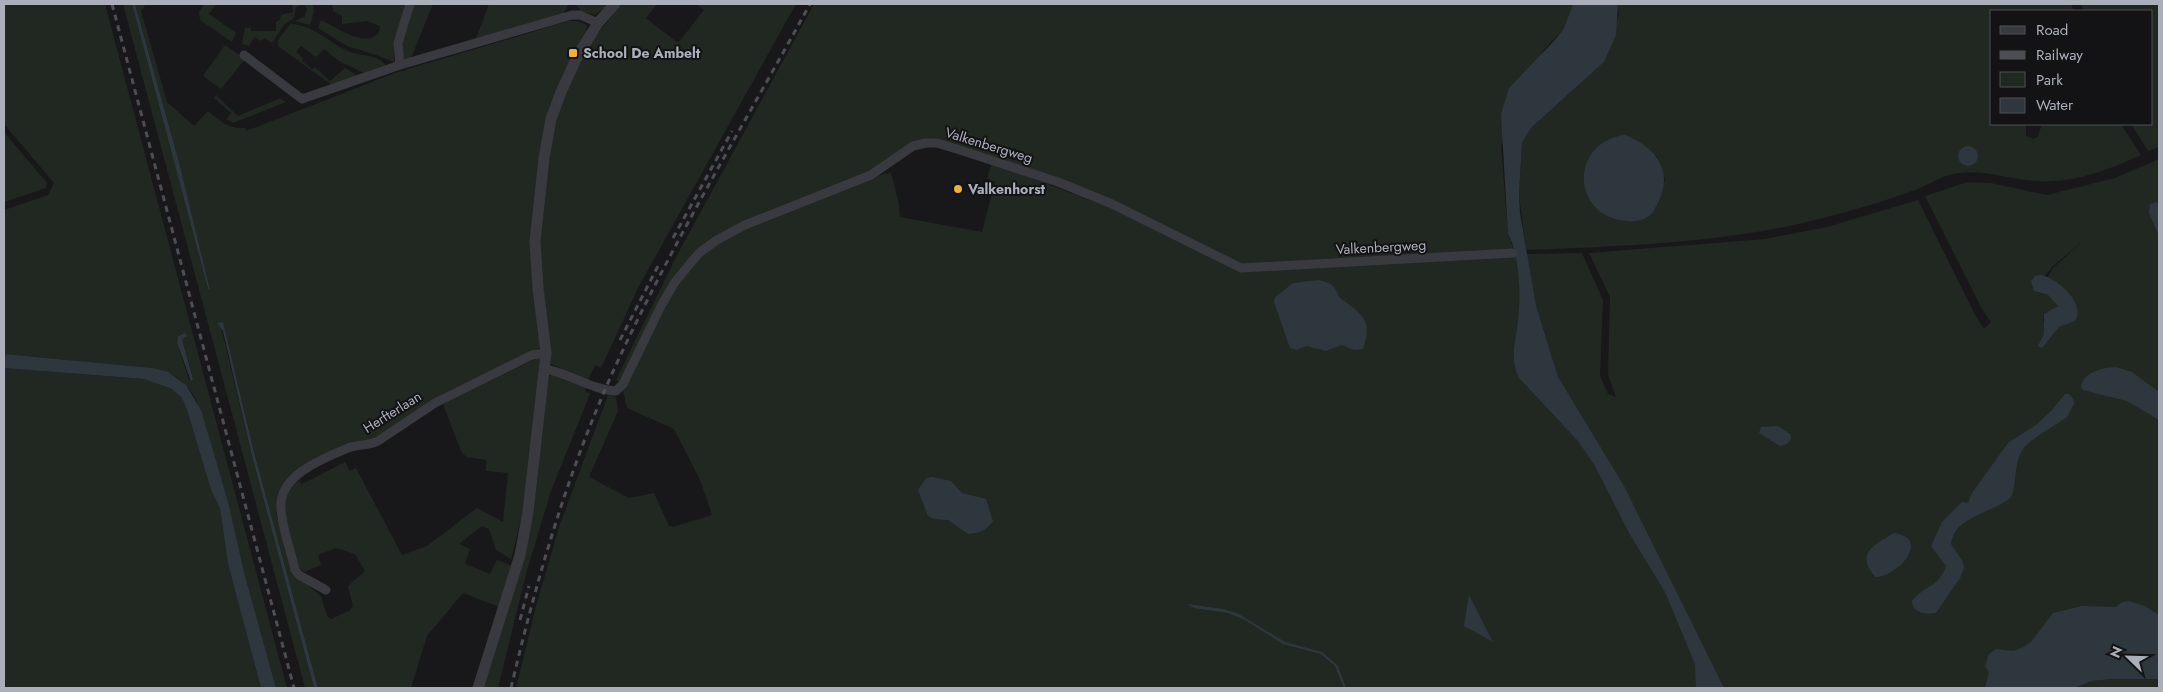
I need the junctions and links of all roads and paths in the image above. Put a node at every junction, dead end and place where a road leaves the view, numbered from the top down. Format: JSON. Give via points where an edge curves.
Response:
{"nodes":[{"id":1,"x":410,"y":4,"type":"edge"},
{"id":2,"x":615,"y":4,"type":"edge"},
{"id":3,"x":598,"y":23,"type":"junction"},
{"id":4,"x":244,"y":55,"type":"dead end"},
{"id":5,"x":400,"y":65,"type":"junction"},
{"id":6,"x":1513,"y":253,"type":"dead end"},
{"id":7,"x":546,"y":353,"type":"junction"},
{"id":8,"x":545,"y":369,"type":"junction"},
{"id":9,"x":326,"y":590,"type":"dead end"},
{"id":10,"x":478,"y":688,"type":"edge"}],
"edges":[{"from":1,"to":5,"type":"street","via":[[398,43]]},
{"from":2,"to":3,"type":"street"},
{"from":3,"to":5,"type":"street","via":[[572,15]]},
{"from":3,"to":7,"type":"street","via":[[578,55],[561,92],[551,119],[544,158],[535,241]]},
{"from":4,"to":5,"type":"street","via":[[302,98]]},
{"from":6,"to":8,"type":"street","name":"Valkenbergweg","via":[[1241,268],[1112,204],[964,151],[926,143],[913,146],[871,175],[745,225],[699,253],[675,282],[616,391]]},
{"from":7,"to":8,"type":"street"},
{"from":7,"to":9,"type":"street","name":"Herfterlaan","via":[[532,355],[435,402],[378,441],[350,447],[308,468],[292,480],[284,489],[281,509],[295,570]]},
{"from":8,"to":10,"type":"street","via":[[524,541]]}]}
